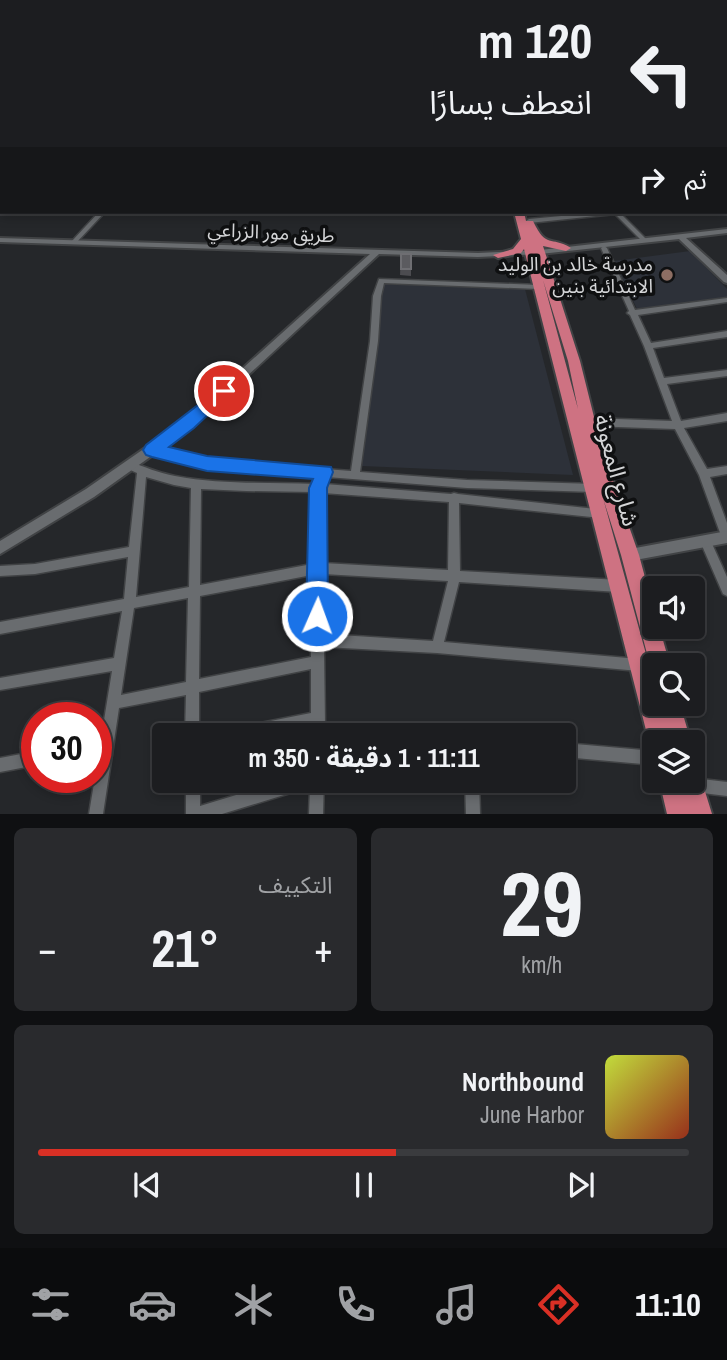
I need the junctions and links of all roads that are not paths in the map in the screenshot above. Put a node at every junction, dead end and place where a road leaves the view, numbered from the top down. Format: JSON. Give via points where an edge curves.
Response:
{"nodes":[{"id":1,"x":100,"y":214,"type":"edge"},
{"id":2,"x":609,"y":214,"type":"edge"},
{"id":3,"x":620,"y":214,"type":"edge"},
{"id":4,"x":529,"y":232,"type":"edge"},
{"id":5,"x":727,"y":232,"type":"edge"},
{"id":6,"x":684,"y":239,"type":"junction"},
{"id":7,"x":0,"y":240,"type":"edge"},
{"id":8,"x":644,"y":240,"type":"junction"},
{"id":9,"x":74,"y":242,"type":"junction"},
{"id":10,"x":604,"y":248,"type":"junction"},
{"id":11,"x":564,"y":250,"type":"junction"},
{"id":12,"x":376,"y":253,"type":"junction"},
{"id":13,"x":498,"y":255,"type":"joint"},
{"id":14,"x":545,"y":268,"type":"junction"},
{"id":15,"x":727,"y":270,"type":"edge"},
{"id":16,"x":717,"y":271,"type":"junction"},
{"id":17,"x":727,"y":280,"type":"edge"},
{"id":18,"x":539,"y":287,"type":"junction"},
{"id":19,"x":727,"y":300,"type":"edge"},
{"id":20,"x":631,"y":313,"type":"junction"},
{"id":21,"x":727,"y":334,"type":"edge"},
{"id":22,"x":648,"y":346,"type":"junction"},
{"id":23,"x":727,"y":373,"type":"edge"},
{"id":24,"x":661,"y":382,"type":"junction"},
{"id":25,"x":727,"y":417,"type":"edge"},
{"id":26,"x":590,"y":422,"type":"junction"},
{"id":27,"x":678,"y":425,"type":"junction"},
{"id":28,"x":589,"y":448,"type":"junction"},
{"id":29,"x":152,"y":450,"type":"junction"},
{"id":30,"x":129,"y":466,"type":"junction"},
{"id":31,"x":727,"y":470,"type":"edge"},
{"id":32,"x":142,"y":472,"type":"junction"},
{"id":33,"x":325,"y":472,"type":"junction"},
{"id":34,"x":355,"y":474,"type":"junction"},
{"id":35,"x":704,"y":474,"type":"junction"},
{"id":36,"x":196,"y":484,"type":"junction"},
{"id":37,"x":318,"y":488,"type":"junction"},
{"id":38,"x":594,"y":488,"type":"junction"},
{"id":39,"x":454,"y":497,"type":"junction"},
{"id":40,"x":601,"y":513,"type":"junction"},
{"id":41,"x":727,"y":537,"type":"edge"},
{"id":42,"x":705,"y":541,"type":"junction"},
{"id":43,"x":0,"y":548,"type":"edge"},
{"id":44,"x":135,"y":551,"type":"junction"},
{"id":45,"x":630,"y":555,"type":"junction"},
{"id":46,"x":319,"y":568,"type":"junction"},
{"id":47,"x":0,"y":571,"type":"edge"},
{"id":48,"x":454,"y":578,"type":"junction"},
{"id":49,"x":621,"y":586,"type":"junction"},
{"id":50,"x":727,"y":590,"type":"edge"},
{"id":51,"x":193,"y":593,"type":"junction"},
{"id":52,"x":129,"y":605,"type":"junction"},
{"id":53,"x":0,"y":628,"type":"edge"},
{"id":54,"x":316,"y":640,"type":"junction"},
{"id":55,"x":437,"y":647,"type":"junction"},
{"id":56,"x":657,"y":653,"type":"edge"},
{"id":57,"x":317,"y":662,"type":"junction"},
{"id":58,"x":120,"y":663,"type":"junction"},
{"id":59,"x":641,"y":665,"type":"junction"},
{"id":60,"x":0,"y":684,"type":"edge"},
{"id":61,"x":193,"y":687,"type":"junction"},
{"id":62,"x":114,"y":703,"type":"junction"},
{"id":63,"x":112,"y":710,"type":"edge"},
{"id":64,"x":192,"y":723,"type":"edge"},
{"id":65,"x":318,"y":723,"type":"edge"},
{"id":66,"x":657,"y":730,"type":"edge"},
{"id":67,"x":576,"y":751,"type":"edge"},
{"id":68,"x":642,"y":757,"type":"edge"},
{"id":69,"x":21,"y":761,"type":"edge"},
{"id":70,"x":0,"y":765,"type":"edge"},
{"id":71,"x":705,"y":785,"type":"edge"},
{"id":72,"x":727,"y":789,"type":"edge"},
{"id":73,"x":98,"y":793,"type":"edge"},
{"id":74,"x":193,"y":793,"type":"edge"},
{"id":75,"x":253,"y":793,"type":"edge"},
{"id":76,"x":266,"y":793,"type":"edge"},
{"id":77,"x":317,"y":793,"type":"edge"},
{"id":78,"x":472,"y":793,"type":"edge"},
{"id":79,"x":683,"y":793,"type":"edge"},
{"id":80,"x":690,"y":793,"type":"edge"},
{"id":81,"x":253,"y":797,"type":"junction"},
{"id":82,"x":96,"y":814,"type":"edge"},
{"id":83,"x":195,"y":814,"type":"edge"},
{"id":84,"x":316,"y":814,"type":"edge"},
{"id":85,"x":473,"y":814,"type":"edge"},
{"id":86,"x":679,"y":814,"type":"edge"},
{"id":87,"x":700,"y":814,"type":"edge"}],
"edges":[{"from":1,"to":9,"type":"street"},
{"from":2,"to":4,"type":"street"},
{"from":3,"to":8,"type":"street"},
{"from":4,"to":11,"type":"street"},
{"from":4,"to":11,"type":"highway","via":[[542,243]]},
{"from":4,"to":13,"type":"highway","via":[[517,250]]},
{"from":4,"to":14,"type":"highway","name":"شارع المعونة"},
{"from":4,"to":18,"type":"highway","name":"شارع المعونة"},
{"from":5,"to":6,"type":"street"},
{"from":5,"to":8,"type":"street"},
{"from":6,"to":10,"type":"street"},
{"from":6,"to":16,"type":"street"},
{"from":7,"to":9,"type":"street","name":"طريق مور الزراعي"},
{"from":8,"to":11,"type":"street"},
{"from":9,"to":12,"type":"street","name":"طريق مور الزراعي"},
{"from":10,"to":11,"type":"street"},
{"from":10,"to":20,"type":"street"},
{"from":11,"to":14,"type":"highway","via":[[548,260]]},
{"from":12,"to":13,"type":"street","name":"طريق مور الزراعي"},
{"from":12,"to":29,"type":"street","via":[[188,424]]},
{"from":14,"to":26,"type":"highway","name":"شارع المعونة"},
{"from":15,"to":16,"type":"street"},
{"from":16,"to":17,"type":"street"},
{"from":18,"to":28,"type":"highway","name":"شارع المعونة"},
{"from":18,"to":34,"type":"street","via":[[381,281]]},
{"from":19,"to":20,"type":"street"},
{"from":20,"to":22,"type":"street"},
{"from":21,"to":22,"type":"street"},
{"from":22,"to":24,"type":"street"},
{"from":23,"to":24,"type":"street"},
{"from":24,"to":27,"type":"street"},
{"from":25,"to":27,"type":"street"},
{"from":26,"to":27,"type":"street"},
{"from":26,"to":28,"type":"highway","name":"شارع المعونة"},
{"from":27,"to":35,"type":"street"},
{"from":28,"to":38,"type":"highway","name":"شارع المعونة"},
{"from":28,"to":45,"type":"highway","name":"شارع المعونة"},
{"from":29,"to":30,"type":"street"},
{"from":29,"to":33,"type":"street","via":[[207,464]]},
{"from":30,"to":32,"type":"street"},
{"from":30,"to":43,"type":"street"},
{"from":31,"to":35,"type":"street"},
{"from":32,"to":36,"type":"street"},
{"from":32,"to":44,"type":"street"},
{"from":33,"to":34,"type":"street"},
{"from":33,"to":37,"type":"street"},
{"from":34,"to":38,"type":"street"},
{"from":35,"to":41,"type":"street"},
{"from":36,"to":37,"type":"street"},
{"from":36,"to":51,"type":"street"},
{"from":37,"to":39,"type":"street"},
{"from":37,"to":46,"type":"street"},
{"from":38,"to":40,"type":"highway","name":"شارع المعونة"},
{"from":39,"to":40,"type":"street"},
{"from":39,"to":48,"type":"street"},
{"from":40,"to":49,"type":"highway","name":"شارع المعونة"},
{"from":41,"to":42,"type":"street"},
{"from":42,"to":45,"type":"street"},
{"from":42,"to":50,"type":"street"},
{"from":44,"to":47,"type":"street"},
{"from":44,"to":52,"type":"street"},
{"from":45,"to":56,"type":"highway","name":"شارع المعونة"},
{"from":46,"to":48,"type":"street"},
{"from":46,"to":51,"type":"street"},
{"from":46,"to":54,"type":"street"},
{"from":48,"to":49,"type":"street"},
{"from":48,"to":55,"type":"street"},
{"from":49,"to":59,"type":"highway","name":"شارع المعونة"},
{"from":51,"to":52,"type":"street"},
{"from":51,"to":61,"type":"street"},
{"from":52,"to":53,"type":"street"},
{"from":52,"to":58,"type":"street"},
{"from":54,"to":55,"type":"street"},
{"from":54,"to":57,"type":"street"},
{"from":55,"to":59,"type":"street"},
{"from":57,"to":61,"type":"street"},
{"from":57,"to":65,"type":"street"},
{"from":58,"to":60,"type":"street"},
{"from":58,"to":62,"type":"street"},
{"from":59,"to":66,"type":"highway","name":"شارع المعونة"},
{"from":61,"to":62,"type":"street"},
{"from":61,"to":64,"type":"street"},
{"from":62,"to":63,"type":"street"},
{"from":67,"to":68,"type":"street"},
{"from":69,"to":70,"type":"street"},
{"from":71,"to":72,"type":"street"},
{"from":73,"to":82,"type":"street"},
{"from":74,"to":83,"type":"street"},
{"from":75,"to":81,"type":"street"},
{"from":76,"to":81,"type":"street"},
{"from":77,"to":84,"type":"street"},
{"from":78,"to":85,"type":"street"},
{"from":79,"to":86,"type":"highway"},
{"from":80,"to":87,"type":"highway"},
{"from":81,"to":83,"type":"street"}]}
